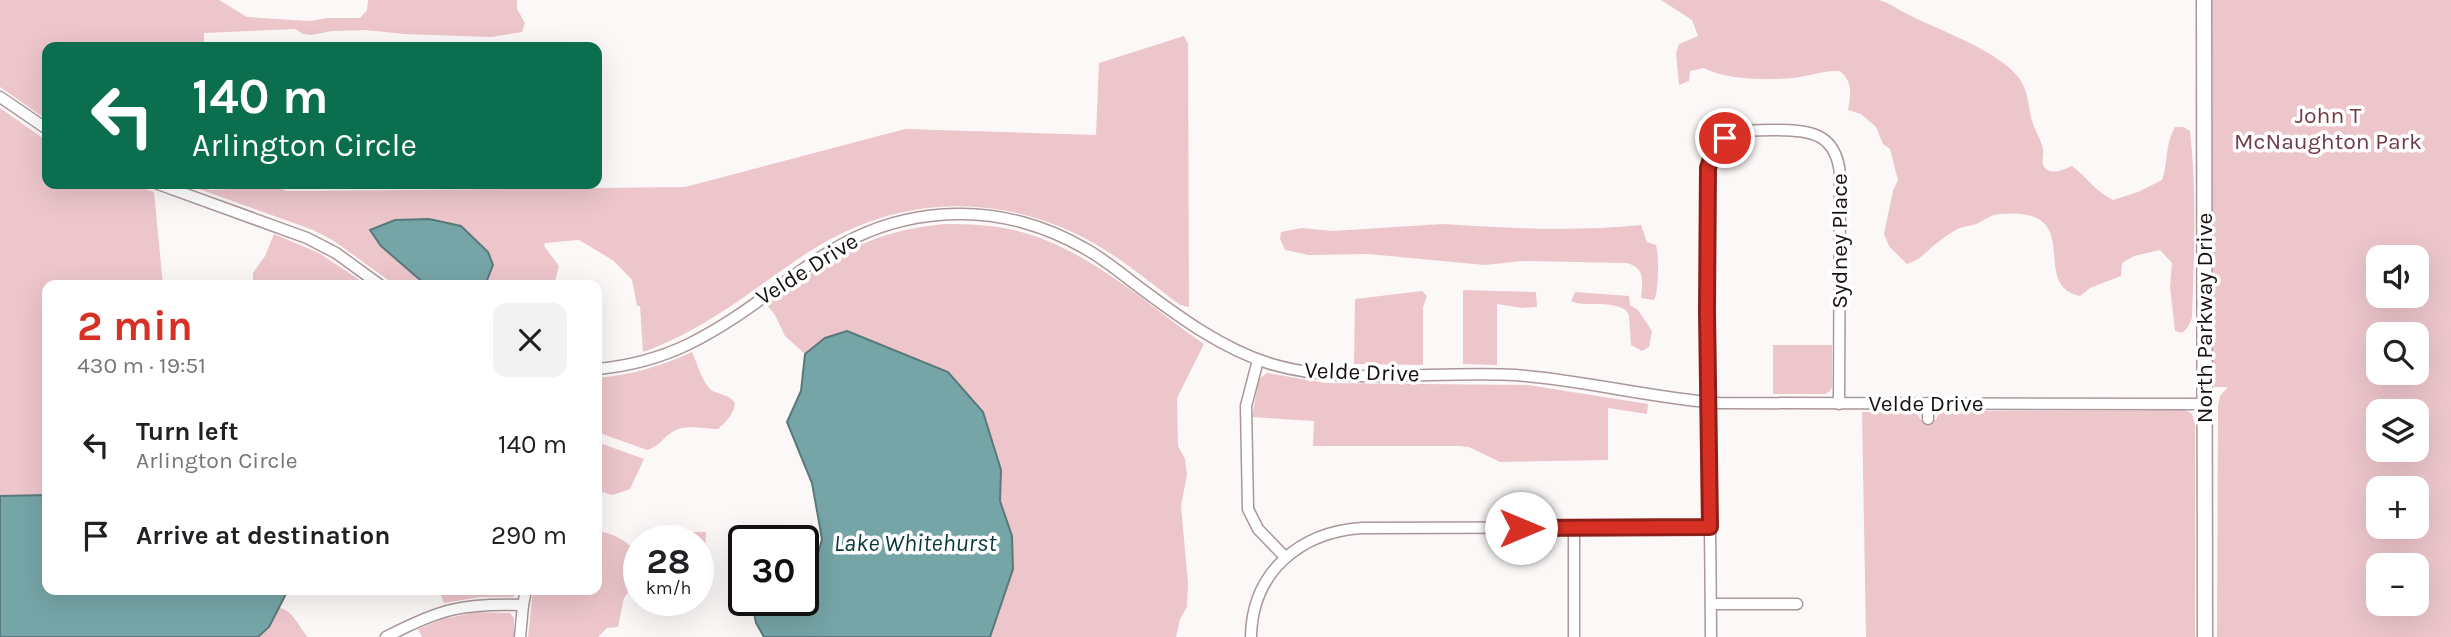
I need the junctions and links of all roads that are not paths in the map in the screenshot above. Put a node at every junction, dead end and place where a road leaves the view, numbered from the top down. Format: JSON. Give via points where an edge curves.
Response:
{"nodes":[{"id":1,"x":2204,"y":0,"type":"edge"},
{"id":2,"x":0,"y":97,"type":"edge"},
{"id":3,"x":42,"y":126,"type":"edge"},
{"id":4,"x":1711,"y":132,"type":"dead end"},
{"id":5,"x":1720,"y":142,"type":"junction"},
{"id":6,"x":172,"y":189,"type":"edge"},
{"id":7,"x":373,"y":280,"type":"edge"},
{"id":8,"x":1258,"y":359,"type":"junction"},
{"id":9,"x":602,"y":368,"type":"edge"},
{"id":10,"x":1710,"y":402,"type":"junction"},
{"id":11,"x":1928,"y":403,"type":"junction"},
{"id":12,"x":1839,"y":404,"type":"junction"},
{"id":13,"x":2204,"y":404,"type":"junction"},
{"id":14,"x":1928,"y":419,"type":"dead end"},
{"id":15,"x":1574,"y":527,"type":"junction"},
{"id":16,"x":1710,"y":527,"type":"junction"},
{"id":17,"x":1285,"y":557,"type":"junction"},
{"id":18,"x":525,"y":595,"type":"edge"},
{"id":19,"x":1711,"y":604,"type":"junction"},
{"id":20,"x":1797,"y":604,"type":"dead end"},
{"id":21,"x":523,"y":605,"type":"junction"},
{"id":22,"x":386,"y":637,"type":"edge"},
{"id":23,"x":520,"y":637,"type":"edge"},
{"id":24,"x":1251,"y":637,"type":"edge"},
{"id":25,"x":1574,"y":637,"type":"edge"},
{"id":26,"x":1711,"y":637,"type":"edge"},
{"id":27,"x":2205,"y":637,"type":"edge"}],
"edges":[{"from":1,"to":13,"type":"main road","name":"North Parkway Drive"},
{"from":2,"to":3,"type":"street"},
{"from":4,"to":5,"type":"street"},
{"from":5,"to":10,"type":"street","via":[[1708,168]]},
{"from":5,"to":12,"type":"street","name":"Sydney Place","via":[[1737,132],[1811,132],[1828,143],[1838,160]]},
{"from":6,"to":7,"type":"street","via":[[307,238]]},
{"from":8,"to":9,"type":"street","name":"Velde Drive","via":[[1210,337],[1086,248],[1059,235],[1001,218],[956,214],[909,219],[854,237],[689,344],[644,362]]},
{"from":8,"to":10,"type":"street","name":"Velde Drive","via":[[1328,374],[1526,376]]},
{"from":8,"to":17,"type":"street","via":[[1246,406],[1248,509],[1258,529]]},
{"from":10,"to":12,"type":"street","name":"Velde Drive"},
{"from":10,"to":16,"type":"street"},
{"from":11,"to":12,"type":"street","name":"Velde Drive"},
{"from":11,"to":13,"type":"street","name":"Velde Drive"},
{"from":11,"to":14,"type":"street"},
{"from":13,"to":27,"type":"main road","name":"North Parkway Drive"},
{"from":15,"to":16,"type":"street"},
{"from":15,"to":17,"type":"street","via":[[1350,529],[1312,539]]},
{"from":15,"to":25,"type":"street"},
{"from":16,"to":19,"type":"street"},
{"from":17,"to":24,"type":"street","via":[[1261,591]]},
{"from":18,"to":21,"type":"street"},
{"from":19,"to":20,"type":"street"},
{"from":19,"to":26,"type":"street"},
{"from":21,"to":22,"type":"street","via":[[460,606]]},
{"from":21,"to":23,"type":"street"}]}
